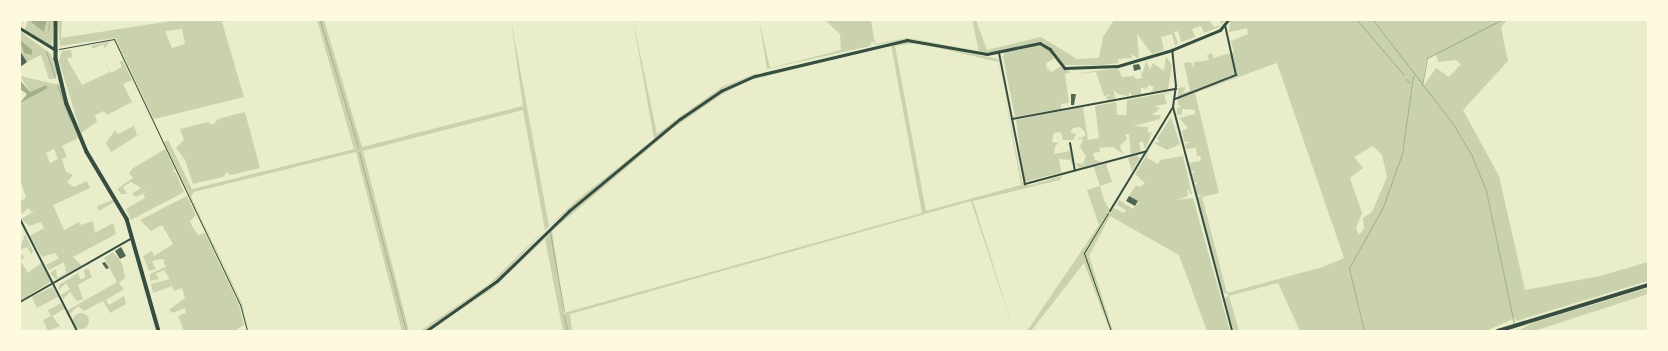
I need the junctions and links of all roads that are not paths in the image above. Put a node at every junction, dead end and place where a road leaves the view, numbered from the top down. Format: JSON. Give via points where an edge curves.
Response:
{"nodes":[{"id":1,"x":56,"y":20,"type":"edge"},
{"id":2,"x":1228,"y":20,"type":"edge"},
{"id":3,"x":1225,"y":25,"type":"junction"},
{"id":4,"x":20,"y":28,"type":"edge"},
{"id":5,"x":56,"y":50,"type":"junction"},
{"id":6,"x":1172,"y":50,"type":"junction"},
{"id":7,"x":999,"y":53,"type":"junction"},
{"id":8,"x":1176,"y":89,"type":"junction"},
{"id":9,"x":1175,"y":99,"type":"junction"},
{"id":10,"x":1173,"y":107,"type":"junction"},
{"id":11,"x":1012,"y":119,"type":"junction"},
{"id":12,"x":1070,"y":144,"type":"dead end"},
{"id":13,"x":1147,"y":151,"type":"junction"},
{"id":14,"x":1075,"y":171,"type":"junction"},
{"id":15,"x":1110,"y":211,"type":"road end"},
{"id":16,"x":20,"y":219,"type":"edge"},
{"id":17,"x":133,"y":237,"type":"junction"},
{"id":18,"x":55,"y":284,"type":"junction"},
{"id":19,"x":1648,"y":285,"type":"edge"},
{"id":20,"x":20,"y":302,"type":"edge"},
{"id":21,"x":77,"y":331,"type":"edge"},
{"id":22,"x":159,"y":331,"type":"edge"},
{"id":23,"x":426,"y":331,"type":"edge"},
{"id":24,"x":1232,"y":331,"type":"edge"},
{"id":25,"x":1498,"y":331,"type":"edge"}],
"edges":[{"from":1,"to":5,"type":"main road"},
{"from":2,"to":3,"type":"street"},
{"from":3,"to":6,"type":"street"},
{"from":3,"to":9,"type":"street","via":[[1236,75]]},
{"from":4,"to":5,"type":"street"},
{"from":5,"to":17,"type":"main road","via":[[61,81],[76,128],[125,213]]},
{"from":6,"to":7,"type":"street","via":[[1124,65],[1071,69],[1059,65],[1050,49],[1042,44]]},
{"from":6,"to":8,"type":"street"},
{"from":7,"to":11,"type":"street"},
{"from":7,"to":23,"type":"street","via":[[977,54],[907,40],[783,67],[735,84],[680,119],[569,211],[497,281]]},
{"from":8,"to":9,"type":"street"},
{"from":8,"to":11,"type":"street"},
{"from":9,"to":10,"type":"street"},
{"from":10,"to":13,"type":"street"},
{"from":10,"to":24,"type":"street","via":[[1194,198]]},
{"from":11,"to":14,"type":"street","via":[[1024,184]]},
{"from":12,"to":14,"type":"street"},
{"from":13,"to":14,"type":"street"},
{"from":13,"to":15,"type":"street"},
{"from":16,"to":18,"type":"street"},
{"from":17,"to":18,"type":"street"},
{"from":17,"to":22,"type":"main road"},
{"from":18,"to":20,"type":"street"},
{"from":18,"to":21,"type":"street"},
{"from":19,"to":25,"type":"main road"}]}
